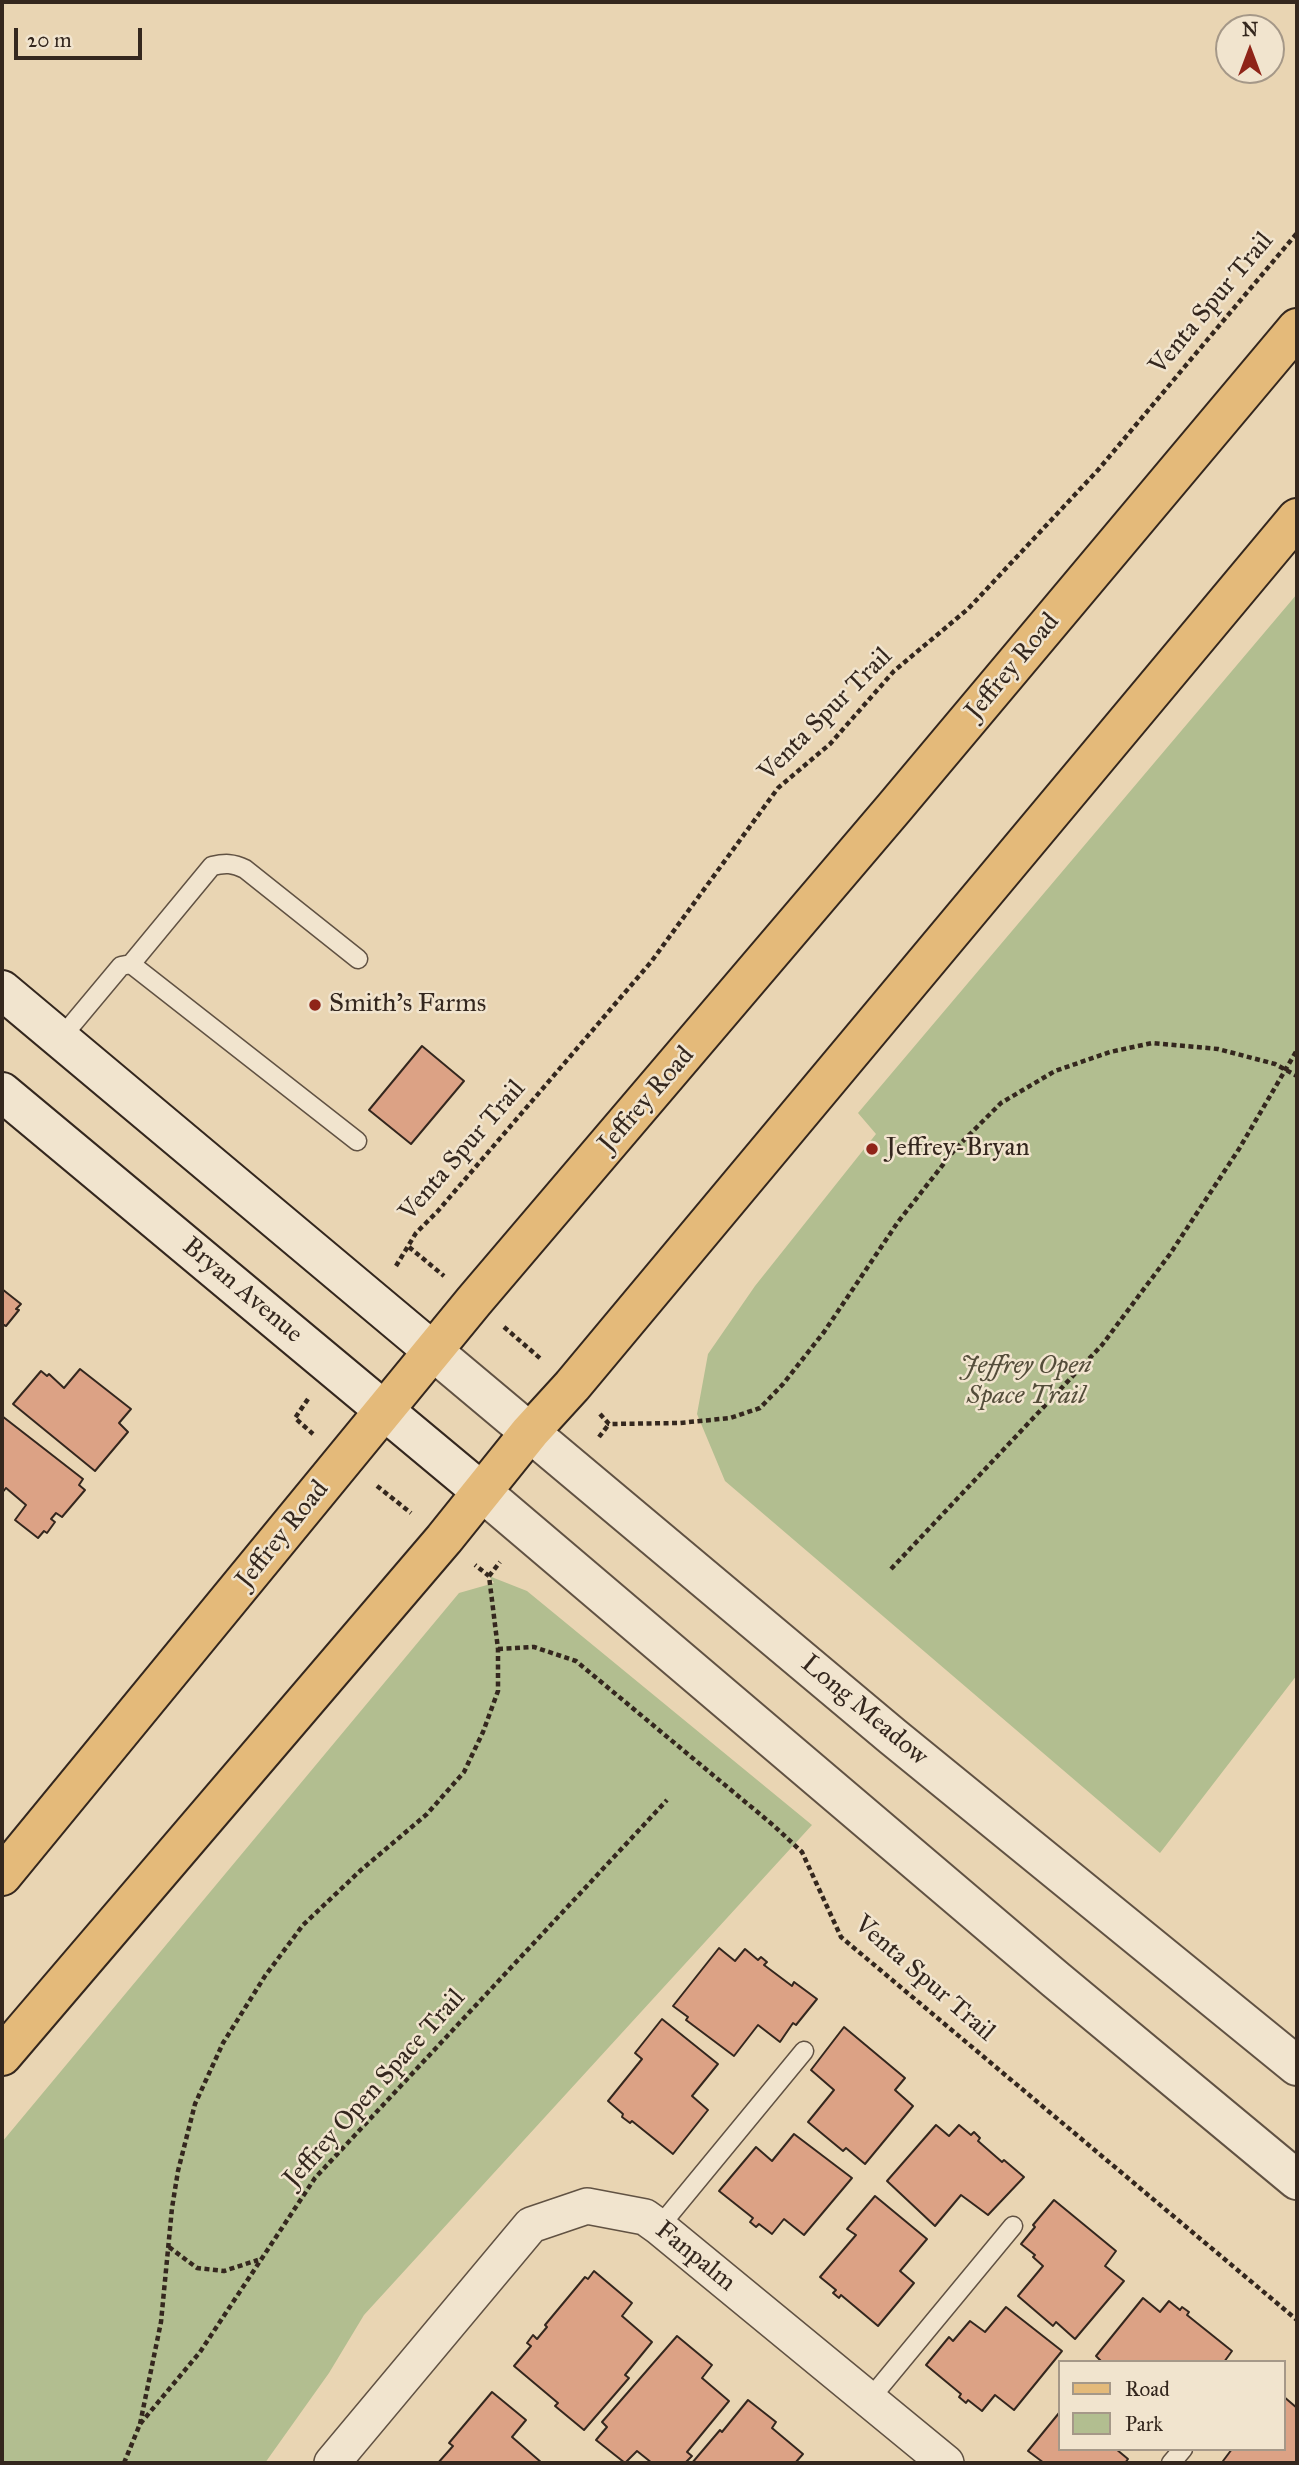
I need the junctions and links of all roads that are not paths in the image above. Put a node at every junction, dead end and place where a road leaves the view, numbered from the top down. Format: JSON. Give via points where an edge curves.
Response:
{"nodes":[{"id":1,"x":1297,"y":328,"type":"edge"},
{"id":2,"x":1297,"y":518,"type":"edge"},
{"id":3,"x":358,"y":959,"type":"dead end"},
{"id":4,"x":131,"y":964,"type":"junction"},
{"id":5,"x":2,"y":990,"type":"edge"},
{"id":6,"x":60,"y":1039,"type":"junction"},
{"id":7,"x":2,"y":1092,"type":"edge"},
{"id":8,"x":357,"y":1141,"type":"dead end"},
{"id":9,"x":434,"y":1352,"type":"junction"},
{"id":10,"x":386,"y":1410,"type":"junction"},
{"id":11,"x":530,"y":1432,"type":"junction"},
{"id":12,"x":482,"y":1492,"type":"junction"},
{"id":13,"x":2,"y":1876,"type":"edge"},
{"id":14,"x":804,"y":2051,"type":"dead end"},
{"id":15,"x":2,"y":2056,"type":"edge"},
{"id":16,"x":1297,"y":2066,"type":"edge"},
{"id":17,"x":1297,"y":2180,"type":"edge"},
{"id":18,"x":1013,"y":2226,"type":"dead end"},
{"id":19,"x":659,"y":2227,"type":"junction"},
{"id":20,"x":869,"y":2400,"type":"junction"},
{"id":21,"x":332,"y":2463,"type":"edge"},
{"id":22,"x":946,"y":2463,"type":"edge"}],
"edges":[{"from":1,"to":9,"type":"main road","name":"Jeffrey Road"},
{"from":2,"to":11,"type":"main road"},
{"from":3,"to":4,"type":"lane","via":[[245,869],[223,864],[212,866]]},
{"from":4,"to":6,"type":"lane","via":[[121,966]]},
{"from":4,"to":8,"type":"lane"},
{"from":5,"to":6,"type":"street"},
{"from":6,"to":9,"type":"street"},
{"from":7,"to":10,"type":"street","name":"Bryan Avenue"},
{"from":9,"to":10,"type":"main road","name":"Jeffrey Road"},
{"from":9,"to":11,"type":"street","name":"Long Meadow"},
{"from":10,"to":12,"type":"street","name":"Bryan Avenue"},
{"from":10,"to":13,"type":"main road","name":"Jeffrey Road"},
{"from":11,"to":12,"type":"main road"},
{"from":11,"to":16,"type":"street","name":"Long Meadow"},
{"from":12,"to":15,"type":"main road"},
{"from":12,"to":17,"type":"street"},
{"from":14,"to":19,"type":"lane"},
{"from":18,"to":20,"type":"lane"},
{"from":19,"to":20,"type":"street","name":"Fanpalm"},
{"from":19,"to":21,"type":"street","name":"Fanpalm","via":[[645,2217],[587,2206],[531,2224]]},
{"from":20,"to":22,"type":"street","name":"Fanpalm"}]}
